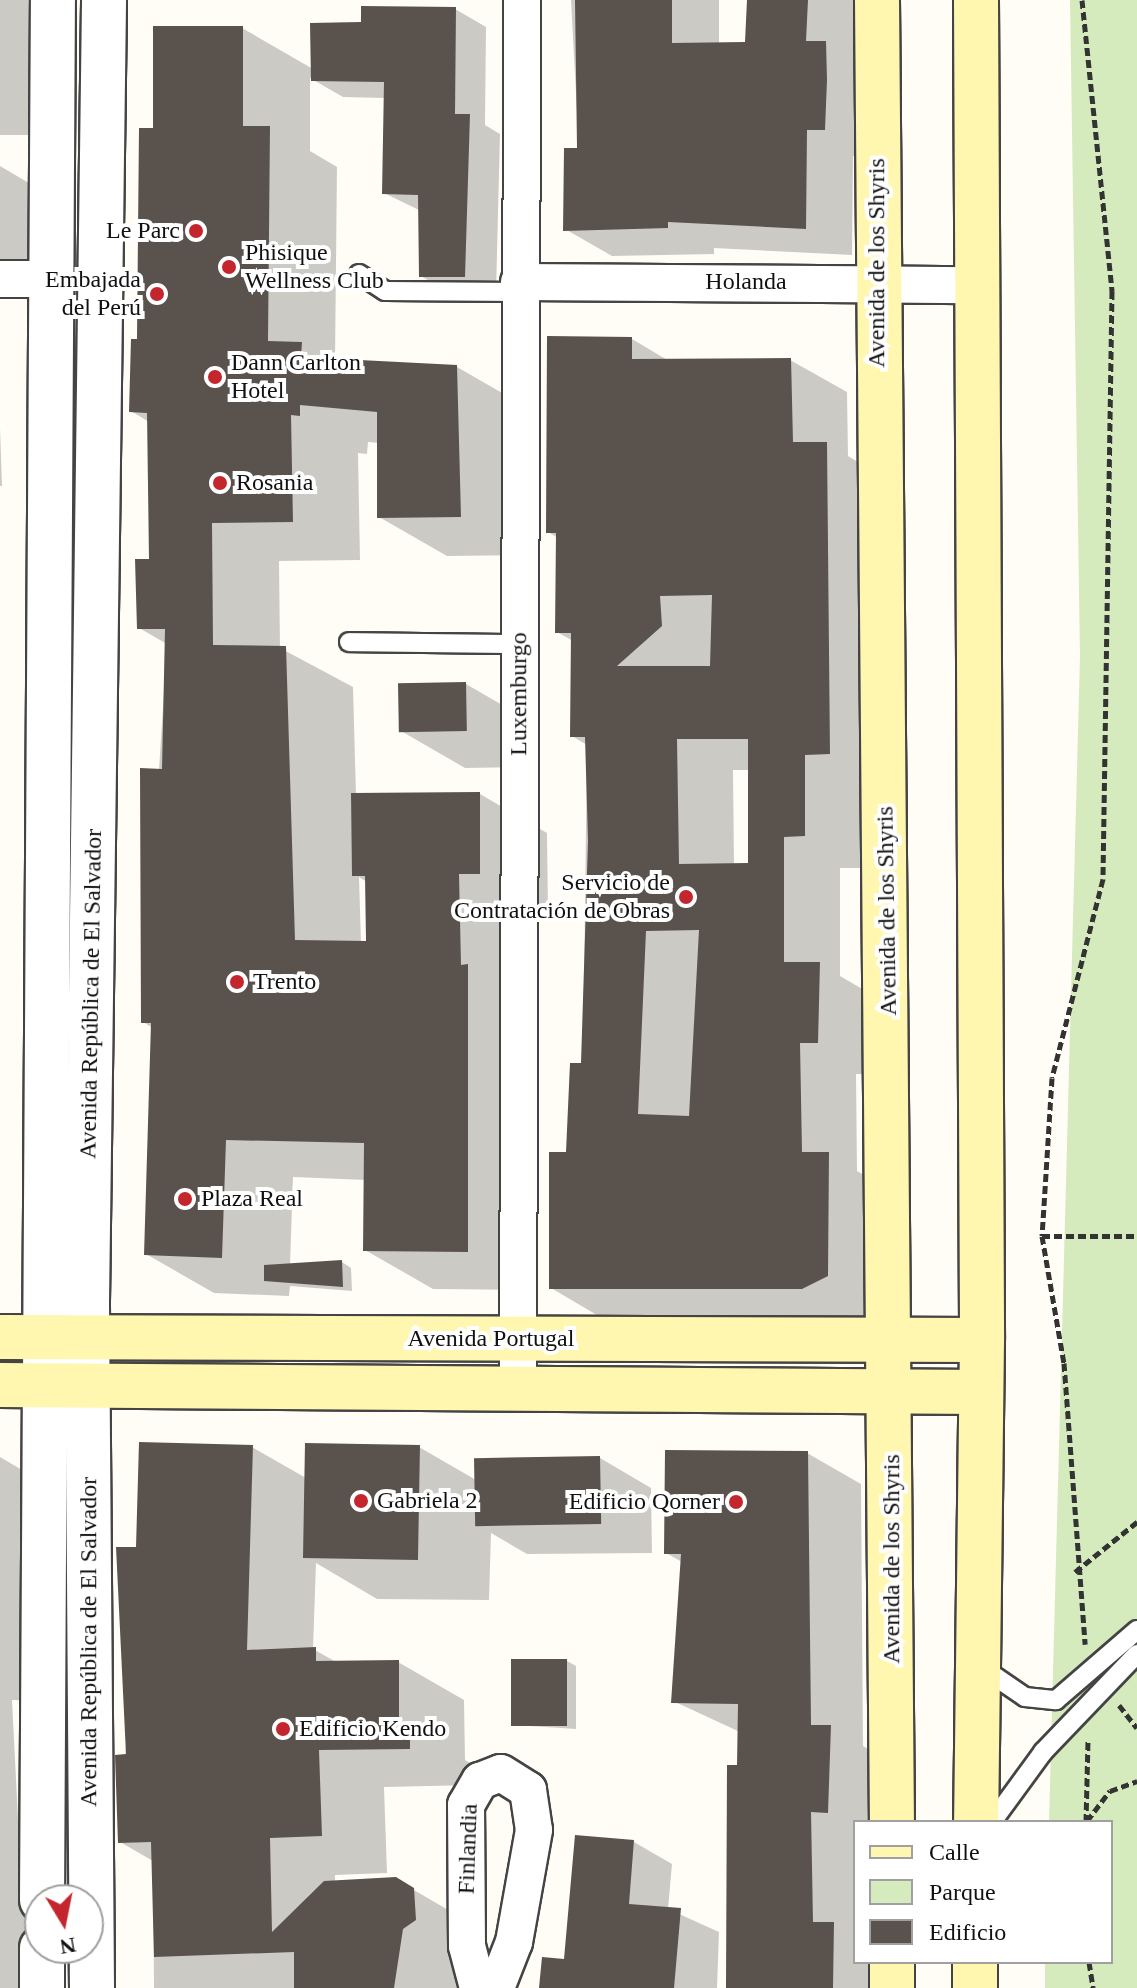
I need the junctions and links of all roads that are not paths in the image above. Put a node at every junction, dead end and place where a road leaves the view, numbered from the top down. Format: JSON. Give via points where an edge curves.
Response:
{"nodes":[{"id":1,"x":53,"y":0,"type":"edge"},
{"id":2,"x":104,"y":0,"type":"edge"},
{"id":3,"x":522,"y":0,"type":"edge"},
{"id":4,"x":877,"y":0,"type":"edge"},
{"id":5,"x":976,"y":0,"type":"edge"},
{"id":6,"x":359,"y":274,"type":"dead end"},
{"id":7,"x":0,"y":279,"type":"edge"},
{"id":8,"x":50,"y":279,"type":"junction"},
{"id":9,"x":876,"y":282,"type":"junction"},
{"id":10,"x":972,"y":285,"type":"junction"},
{"id":11,"x":519,"y":287,"type":"junction"},
{"id":12,"x":349,"y":642,"type":"dead end"},
{"id":13,"x":519,"y":644,"type":"junction"},
{"id":14,"x":20,"y":1337,"type":"edge"},
{"id":15,"x":87,"y":1337,"type":"junction"},
{"id":16,"x":519,"y":1339,"type":"junction"},
{"id":17,"x":893,"y":1340,"type":"junction"},
{"id":18,"x":982,"y":1340,"type":"junction"},
{"id":19,"x":20,"y":1385,"type":"edge"},
{"id":20,"x":87,"y":1385,"type":"junction"},
{"id":21,"x":518,"y":1388,"type":"junction"},
{"id":22,"x":892,"y":1391,"type":"junction"},
{"id":23,"x":981,"y":1392,"type":"junction"},
{"id":24,"x":1137,"y":1630,"type":"edge"},
{"id":25,"x":1137,"y":1654,"type":"edge"},
{"id":26,"x":980,"y":1666,"type":"junction"},
{"id":27,"x":892,"y":1820,"type":"edge"},
{"id":28,"x":976,"y":1820,"type":"edge"},
{"id":29,"x":994,"y":1820,"type":"edge"},
{"id":30,"x":41,"y":1884,"type":"edge"},
{"id":31,"x":42,"y":1964,"type":"edge"},
{"id":32,"x":892,"y":1964,"type":"edge"},
{"id":33,"x":975,"y":1964,"type":"edge"},
{"id":34,"x":42,"y":1988,"type":"edge"},
{"id":35,"x":92,"y":1988,"type":"edge"},
{"id":36,"x":478,"y":1988,"type":"edge"},
{"id":37,"x":496,"y":1988,"type":"edge"},
{"id":38,"x":892,"y":1988,"type":"edge"},
{"id":39,"x":975,"y":1988,"type":"edge"}],
"edges":[{"from":1,"to":8,"type":"street","name":"Avenida República de El Salvador"},
{"from":2,"to":15,"type":"street","name":"Avenida República de El Salvador"},
{"from":3,"to":11,"type":"street","name":"Luxemburgo"},
{"from":4,"to":9,"type":"main road","name":"Avenida de los Shyris"},
{"from":5,"to":10,"type":"main road"},
{"from":6,"to":11,"type":"lane","via":[[385,291]]},
{"from":7,"to":8,"type":"street"},
{"from":8,"to":14,"type":"street","name":"Avenida República de El Salvador"},
{"from":9,"to":10,"type":"street","name":"Holanda"},
{"from":9,"to":11,"type":"street","name":"Holanda"},
{"from":9,"to":17,"type":"main road","name":"Avenida de los Shyris"},
{"from":10,"to":18,"type":"main road"},
{"from":11,"to":13,"type":"street","name":"Luxemburgo"},
{"from":12,"to":13,"type":"lane"},
{"from":13,"to":16,"type":"street","name":"Luxemburgo"},
{"from":14,"to":15,"type":"main road","name":"Avenida Portugal"},
{"from":14,"to":19,"type":"street","name":"Avenida República de El Salvador"},
{"from":15,"to":16,"type":"main road","name":"Avenida Portugal"},
{"from":15,"to":20,"type":"street","name":"Avenida República de El Salvador"},
{"from":16,"to":17,"type":"main road","name":"Avenida Portugal"},
{"from":16,"to":21,"type":"street","name":"Luxemburgo"},
{"from":17,"to":18,"type":"main road","name":"Avenida Portugal"},
{"from":17,"to":22,"type":"main road","name":"Avenida de los Shyris"},
{"from":18,"to":23,"type":"main road"},
{"from":19,"to":20,"type":"main road","name":"Avenida Portugal"},
{"from":19,"to":30,"type":"street","name":"Avenida República de El Salvador"},
{"from":20,"to":21,"type":"main road","name":"Avenida Portugal"},
{"from":20,"to":35,"type":"street","name":"Avenida República de El Salvador"},
{"from":21,"to":22,"type":"main road","name":"Avenida Portugal"},
{"from":22,"to":23,"type":"main road","name":"Avenida Portugal"},
{"from":22,"to":27,"type":"main road","name":"Avenida de los Shyris"},
{"from":23,"to":26,"type":"main road"},
{"from":24,"to":26,"type":"lane","via":[[1086,1681],[1047,1701],[1025,1697]]},
{"from":25,"to":29,"type":"lane"},
{"from":26,"to":28,"type":"main road"},
{"from":31,"to":34,"type":"street"},
{"from":32,"to":38,"type":"main road"},
{"from":33,"to":39,"type":"main road"},
{"from":36,"to":37,"type":"street","name":"Finlandia","via":[[467,1946],[466,1805],[480,1781],[501,1773],[528,1790],[534,1830],[514,1942]]}]}
